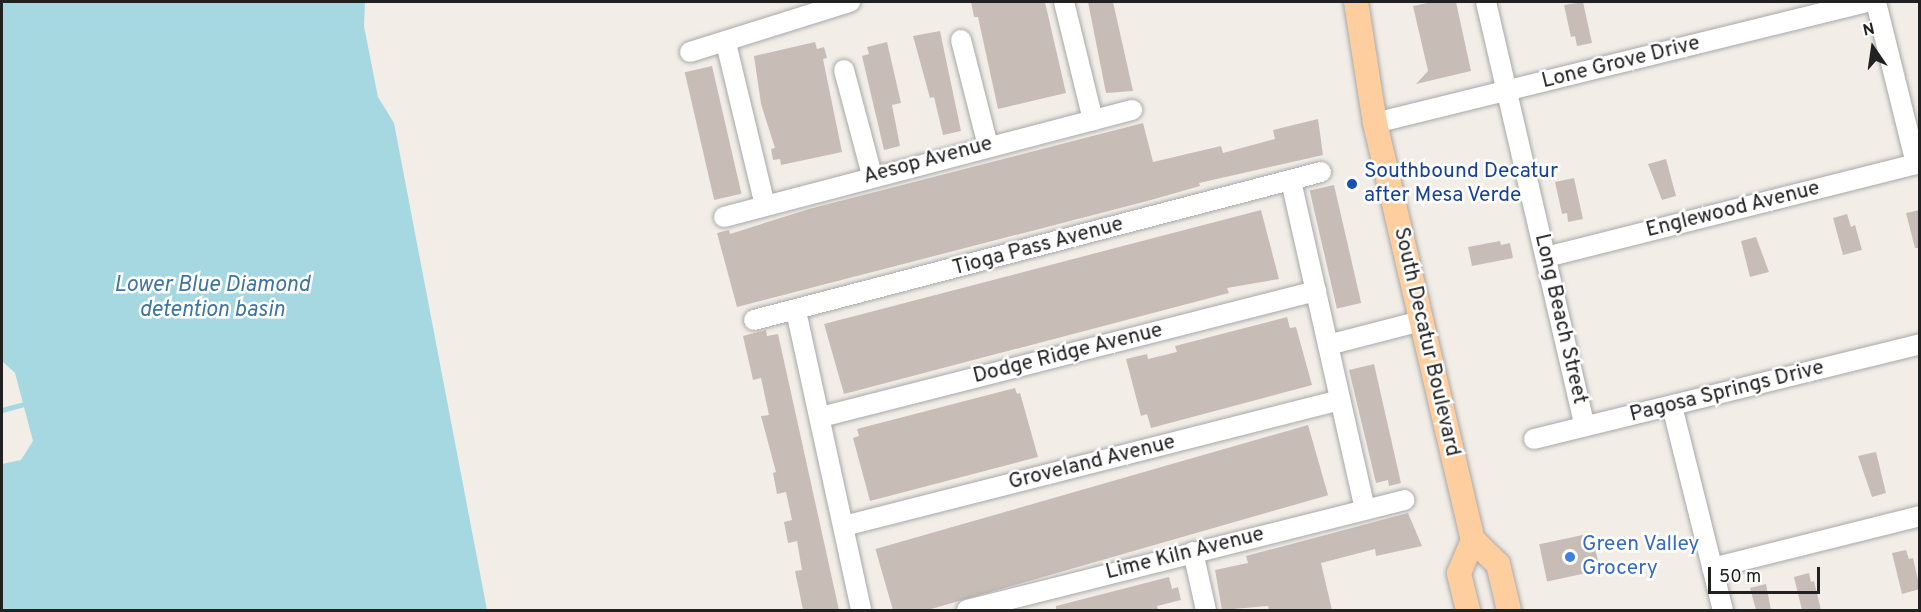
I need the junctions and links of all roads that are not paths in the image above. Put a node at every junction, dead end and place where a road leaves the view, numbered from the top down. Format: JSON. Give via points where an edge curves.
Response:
{"nodes":[{"id":1,"x":850,"y":2,"type":"edge"},
{"id":2,"x":1064,"y":2,"type":"edge"},
{"id":3,"x":1356,"y":2,"type":"edge"},
{"id":4,"x":1486,"y":2,"type":"edge"},
{"id":5,"x":1867,"y":2,"type":"edge"},
{"id":6,"x":1876,"y":2,"type":"edge"},
{"id":7,"x":961,"y":40,"type":"dead end"},
{"id":8,"x":726,"y":43,"type":"junction"},
{"id":9,"x":690,"y":52,"type":"dead end"},
{"id":10,"x":844,"y":70,"type":"dead end"},
{"id":11,"x":1508,"y":91,"type":"junction"},
{"id":12,"x":1132,"y":110,"type":"dead end"},
{"id":13,"x":1093,"y":120,"type":"junction"},
{"id":14,"x":1375,"y":123,"type":"junction"},
{"id":15,"x":988,"y":146,"type":"junction"},
{"id":16,"x":1918,"y":164,"type":"edge"},
{"id":17,"x":1321,"y":172,"type":"dead end"},
{"id":18,"x":872,"y":175,"type":"junction"},
{"id":19,"x":1291,"y":181,"type":"junction"},
{"id":20,"x":765,"y":205,"type":"junction"},
{"id":21,"x":724,"y":217,"type":"dead end"},
{"id":22,"x":1545,"y":257,"type":"junction"},
{"id":23,"x":1316,"y":291,"type":"junction"},
{"id":24,"x":796,"y":311,"type":"junction"},
{"id":25,"x":754,"y":320,"type":"dead end"},
{"id":26,"x":1421,"y":321,"type":"junction"},
{"id":27,"x":1920,"y":344,"type":"edge"},
{"id":28,"x":1328,"y":345,"type":"junction"},
{"id":29,"x":1340,"y":400,"type":"junction"},
{"id":30,"x":1672,"y":406,"type":"junction"},
{"id":31,"x":821,"y":417,"type":"junction"},
{"id":32,"x":1585,"y":426,"type":"junction"},
{"id":33,"x":1534,"y":439,"type":"dead end"},
{"id":34,"x":1404,"y":500,"type":"dead end"},
{"id":35,"x":1365,"y":509,"type":"junction"},
{"id":36,"x":1920,"y":516,"type":"edge"},
{"id":37,"x":844,"y":526,"type":"junction"},
{"id":38,"x":1473,"y":540,"type":"junction"},
{"id":39,"x":1193,"y":552,"type":"junction"},
{"id":40,"x":1712,"y":568,"type":"junction"},
{"id":41,"x":861,"y":610,"type":"edge"},
{"id":42,"x":967,"y":610,"type":"edge"},
{"id":43,"x":1206,"y":610,"type":"edge"},
{"id":44,"x":1468,"y":610,"type":"edge"},
{"id":45,"x":1509,"y":610,"type":"edge"},
{"id":46,"x":1723,"y":610,"type":"edge"}],
"edges":[{"from":1,"to":8,"type":"street"},
{"from":2,"to":13,"type":"street"},
{"from":3,"to":14,"type":"main road","name":"South Decatur Boulevard"},
{"from":4,"to":11,"type":"street","name":"Long Beach Street"},
{"from":5,"to":11,"type":"street","name":"Lone Grove Drive"},
{"from":6,"to":16,"type":"street"},
{"from":7,"to":15,"type":"street"},
{"from":8,"to":9,"type":"street"},
{"from":8,"to":20,"type":"street"},
{"from":10,"to":18,"type":"street"},
{"from":11,"to":14,"type":"street","name":"Lone Grove Drive"},
{"from":11,"to":22,"type":"street","name":"Long Beach Street"},
{"from":12,"to":13,"type":"street","name":"Aesop Avenue"},
{"from":13,"to":15,"type":"street","name":"Aesop Avenue"},
{"from":14,"to":26,"type":"main road","name":"South Decatur Boulevard"},
{"from":15,"to":18,"type":"street","name":"Aesop Avenue"},
{"from":16,"to":22,"type":"street","name":"Englewood Avenue"},
{"from":17,"to":19,"type":"street","name":"Tioga Pass Avenue"},
{"from":18,"to":20,"type":"street","name":"Aesop Avenue"},
{"from":19,"to":23,"type":"street"},
{"from":19,"to":24,"type":"street","name":"Tioga Pass Avenue"},
{"from":20,"to":21,"type":"street","name":"Aesop Avenue"},
{"from":22,"to":32,"type":"street","name":"Long Beach Street"},
{"from":23,"to":28,"type":"street"},
{"from":23,"to":31,"type":"street","name":"Dodge Ridge Avenue"},
{"from":24,"to":25,"type":"street","name":"Tioga Pass Avenue"},
{"from":24,"to":31,"type":"street"},
{"from":26,"to":28,"type":"street"},
{"from":26,"to":38,"type":"main road","name":"South Decatur Boulevard"},
{"from":27,"to":30,"type":"street","name":"Pagosa Springs Drive"},
{"from":28,"to":29,"type":"street"},
{"from":29,"to":35,"type":"street"},
{"from":29,"to":37,"type":"street","name":"Groveland Avenue"},
{"from":30,"to":32,"type":"street","name":"Pagosa Springs Drive"},
{"from":30,"to":40,"type":"street"},
{"from":31,"to":37,"type":"street"},
{"from":32,"to":33,"type":"street","name":"Pagosa Springs Drive"},
{"from":34,"to":35,"type":"street","name":"Lime Kiln Avenue"},
{"from":35,"to":39,"type":"street","name":"Lime Kiln Avenue"},
{"from":36,"to":40,"type":"street"},
{"from":37,"to":41,"type":"street"},
{"from":38,"to":44,"type":"main road","via":[[1460,573]]},
{"from":38,"to":45,"type":"main road","via":[[1498,564]]},
{"from":39,"to":42,"type":"street","name":"Lime Kiln Avenue"},
{"from":39,"to":43,"type":"street"},
{"from":40,"to":46,"type":"street"}]}
